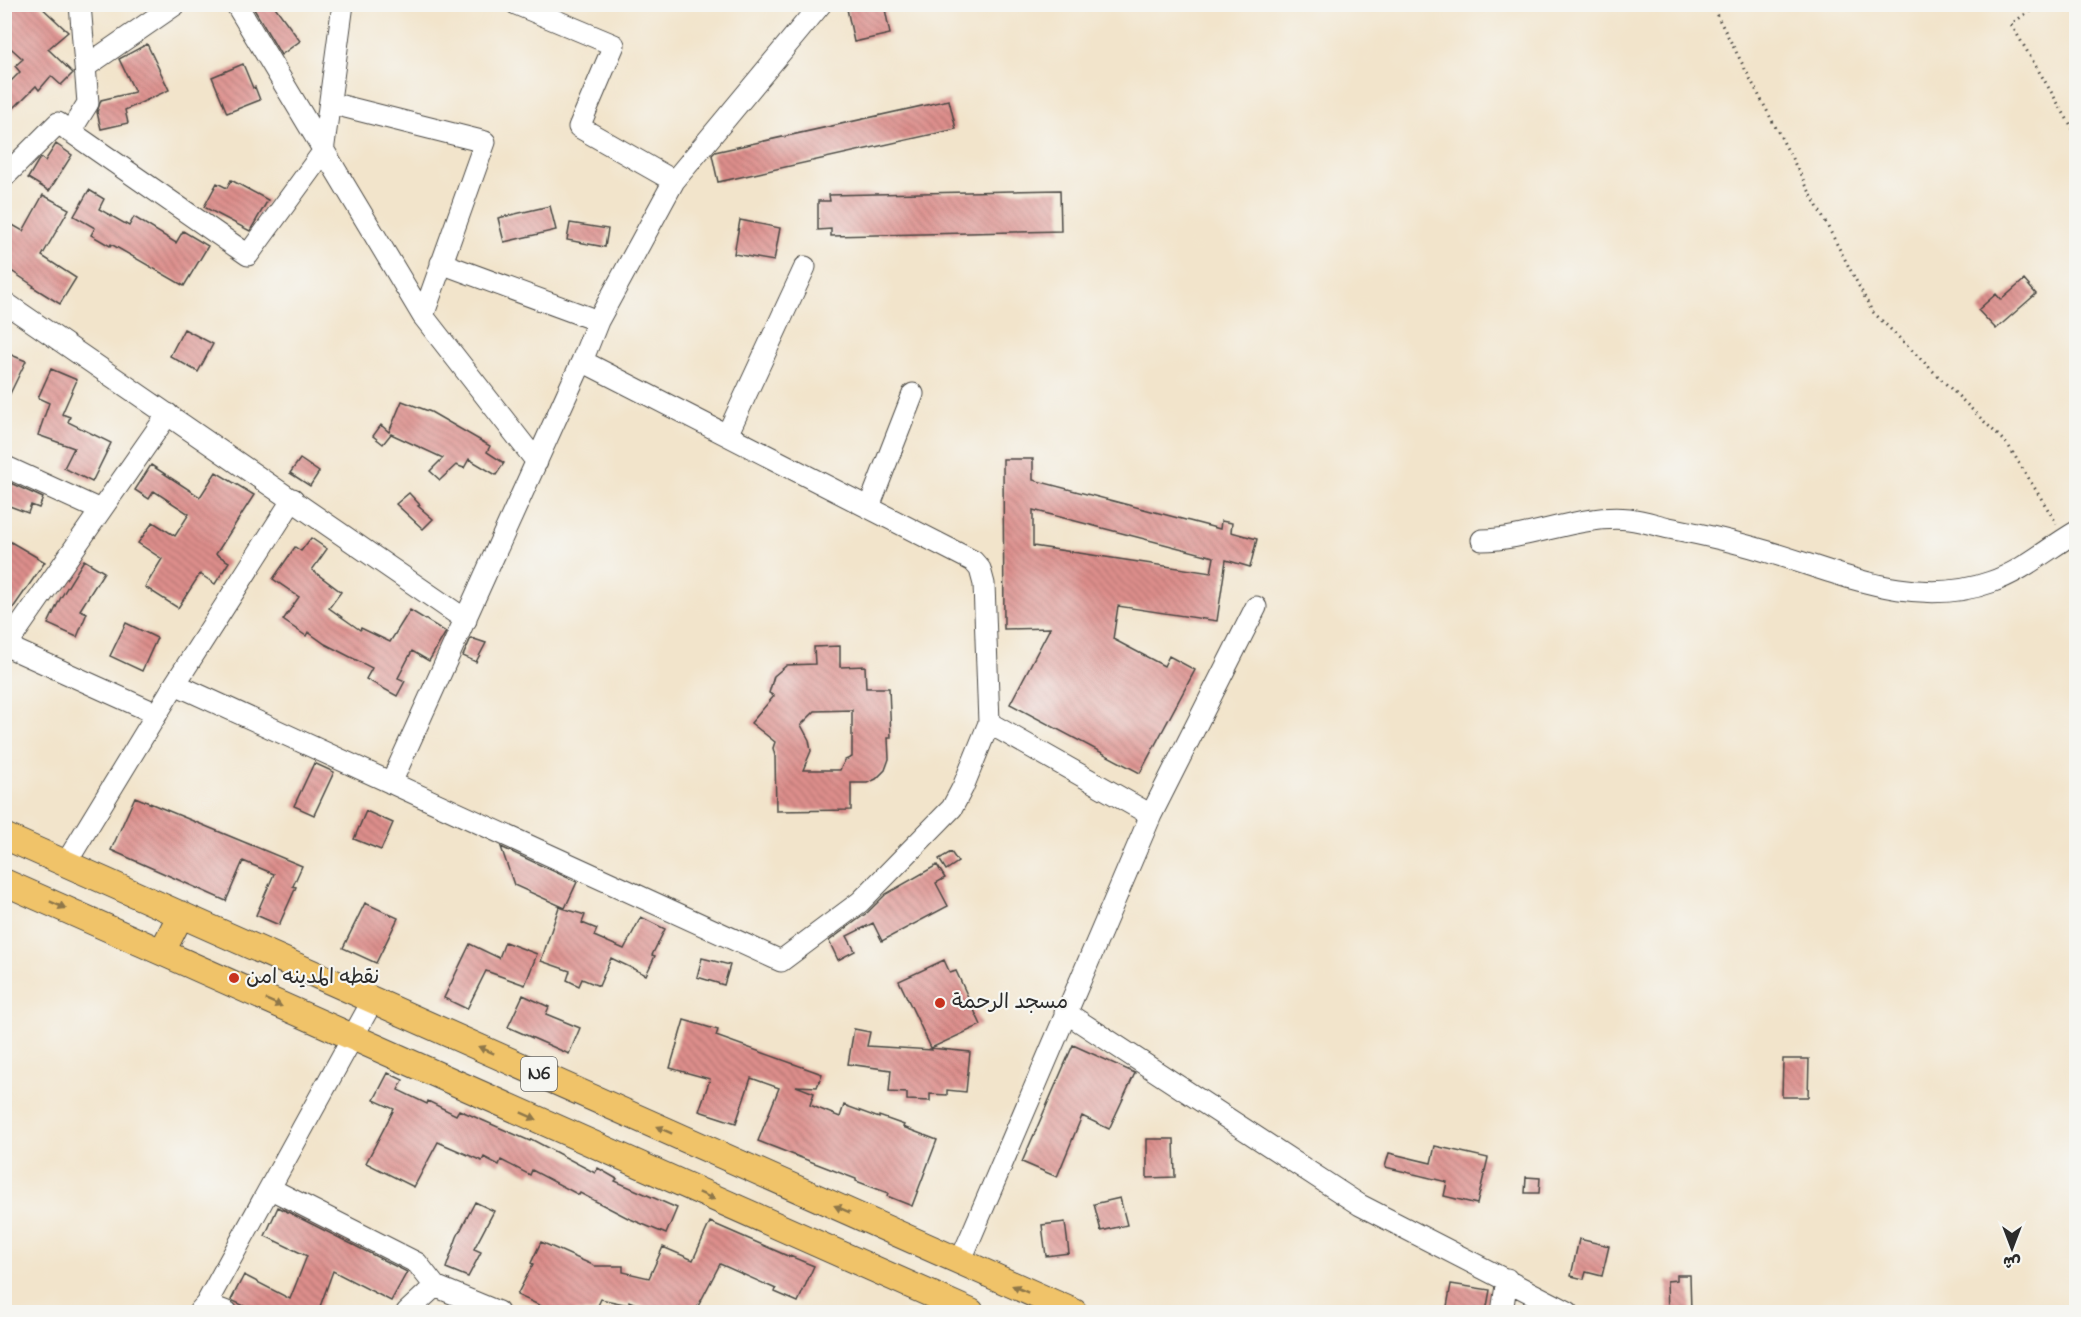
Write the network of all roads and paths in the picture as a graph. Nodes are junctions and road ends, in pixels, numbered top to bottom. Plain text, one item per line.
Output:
1 (80, 4) edge
2 (176, 4) edge
3 (236, 4) edge
4 (343, 4) edge
5 (516, 4) edge
6 (821, 4) edge
7 (1711, 4) edge
8 (2040, 4) edge
9 (85, 67) junction
10 (330, 103) junction
11 (70, 132) junction
12 (2076, 134) edge
13 (323, 152) junction
14 (4, 177) edge
15 (674, 181) junction
16 (441, 263) junction
17 (805, 267) dead end
18 (4, 302) edge
19 (423, 316) junction
20 (598, 321) junction
21 (582, 362) junction
22 (914, 394) dead end
23 (168, 414) junction
24 (727, 435) junction
25 (537, 462) junction
26 (4, 466) edge
27 (293, 499) junction
28 (869, 507) junction
29 (100, 510) junction
30 (2071, 535) edge
31 (1482, 540) dead end
32 (1256, 607) dead end
33 (466, 620) junction
34 (5, 646) edge
35 (175, 684) junction
36 (157, 714) junction
37 (989, 723) junction
38 (391, 783) junction
39 (1151, 815) junction
40 (4, 836) edge
41 (66, 863) junction
42 (4, 882) edge
43 (181, 914) junction
44 (162, 952) junction
45 (373, 1000) junction
46 (1065, 1012) junction
47 (353, 1038) junction
48 (271, 1190) junction
49 (904, 1237) junction
50 (960, 1262) junction
51 (881, 1273) junction
52 (1507, 1279) junction
53 (435, 1286) junction
54 (203, 1308) edge
55 (228, 1312) edge
56 (407, 1312) edge
57 (498, 1312) edge
58 (971, 1312) edge
59 (1074, 1312) edge
60 (1503, 1312) edge
61 (1568, 1312) edge

1 - 9 street
2 - 9 street
3 - 13 street
4 - 10 street
5 - 15 street
6 - 15 street
7 - 30 path
8 - 12 path
9 - 11 street
10 - 13 street
10 - 16 street
11 - 13 street
11 - 14 street
13 - 19 street
15 - 20 street
16 - 19 street
16 - 20 street
17 - 24 street
18 - 23 street
19 - 25 street
20 - 21 street
21 - 24 street
21 - 25 street
22 - 28 street
23 - 27 street
23 - 29 street
24 - 28 street
25 - 33 street
26 - 29 street
27 - 33 street
27 - 35 street
28 - 37 street
29 - 34 street
30 - 31 street
32 - 39 street
33 - 38 street
34 - 36 street
35 - 36 street
35 - 38 street
36 - 41 street
37 - 38 street
37 - 39 street
39 - 46 street
40 - 41 main road, N6
41 - 43 main road, N6
42 -> 44 main road, N6
43 - 44 main road
43 - 45 main road, N6
44 -> 47 main road, N6
45 - 47 street
49 -> 45 main road, N6
46 - 50 street
46 - 52 street
47 - 48 street
47 -> 51 main road, N6
48 - 53 street
48 - 54 street
49 - 50 main road, N6
49 - 51 main road
59 -> 50 main road, N6
51 - 58 main road, N6
52 - 60 street
52 - 61 street
53 - 56 street
53 - 57 street
54 - 55 street

